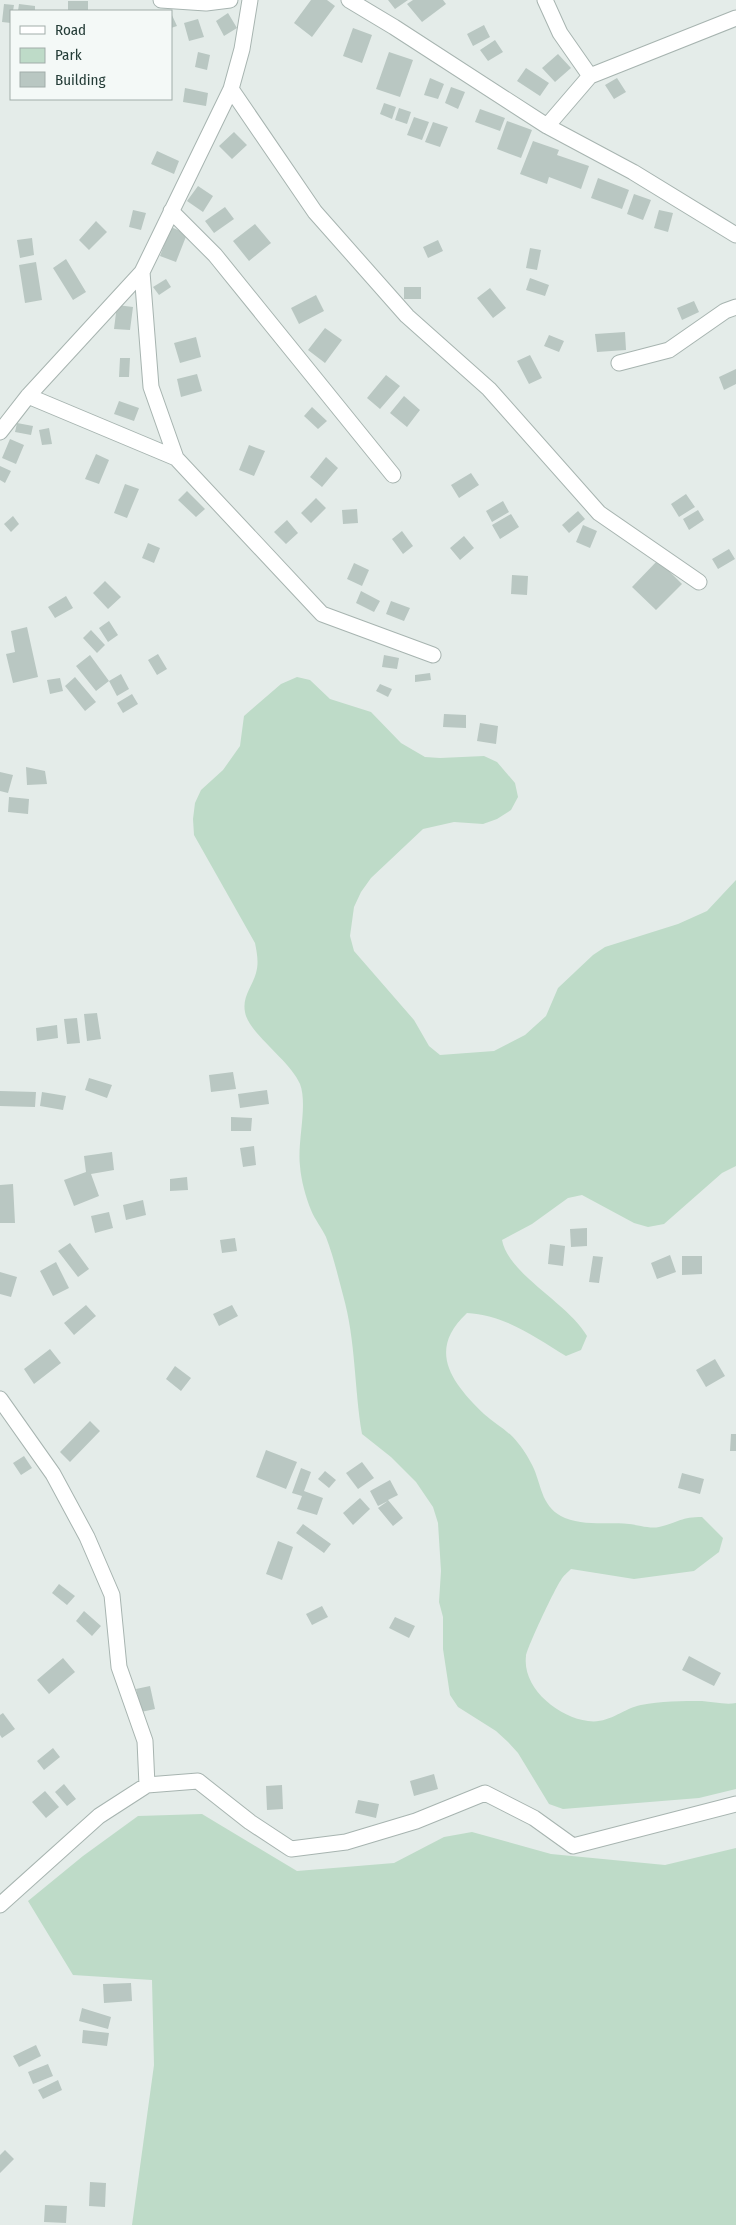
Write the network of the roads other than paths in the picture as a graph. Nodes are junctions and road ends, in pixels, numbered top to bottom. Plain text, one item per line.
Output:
1 (161, 0) edge
2 (230, 0) edge
3 (250, 0) edge
4 (349, 0) edge
5 (545, 0) edge
6 (736, 18) edge
7 (590, 76) junction
8 (231, 89) junction
9 (547, 126) junction
10 (172, 211) junction
11 (736, 235) edge
12 (142, 272) junction
13 (736, 307) edge
14 (619, 364) dead end
15 (28, 396) junction
16 (0, 432) edge
17 (176, 458) junction
18 (393, 476) dead end
19 (699, 582) dead end
20 (433, 655) dead end
21 (0, 1399) edge
22 (147, 1785) junction
23 (736, 1804) edge
24 (0, 1906) edge

1 - 2 street
3 - 8 street
4 - 9 street
5 - 7 street
6 - 7 street
7 - 9 street
8 - 10 street
8 - 19 street
9 - 11 street
10 - 12 street
10 - 18 street
12 - 15 street
12 - 17 street
13 - 14 street
15 - 16 street
15 - 17 street
17 - 20 street
21 - 22 street
22 - 23 street
22 - 24 street

